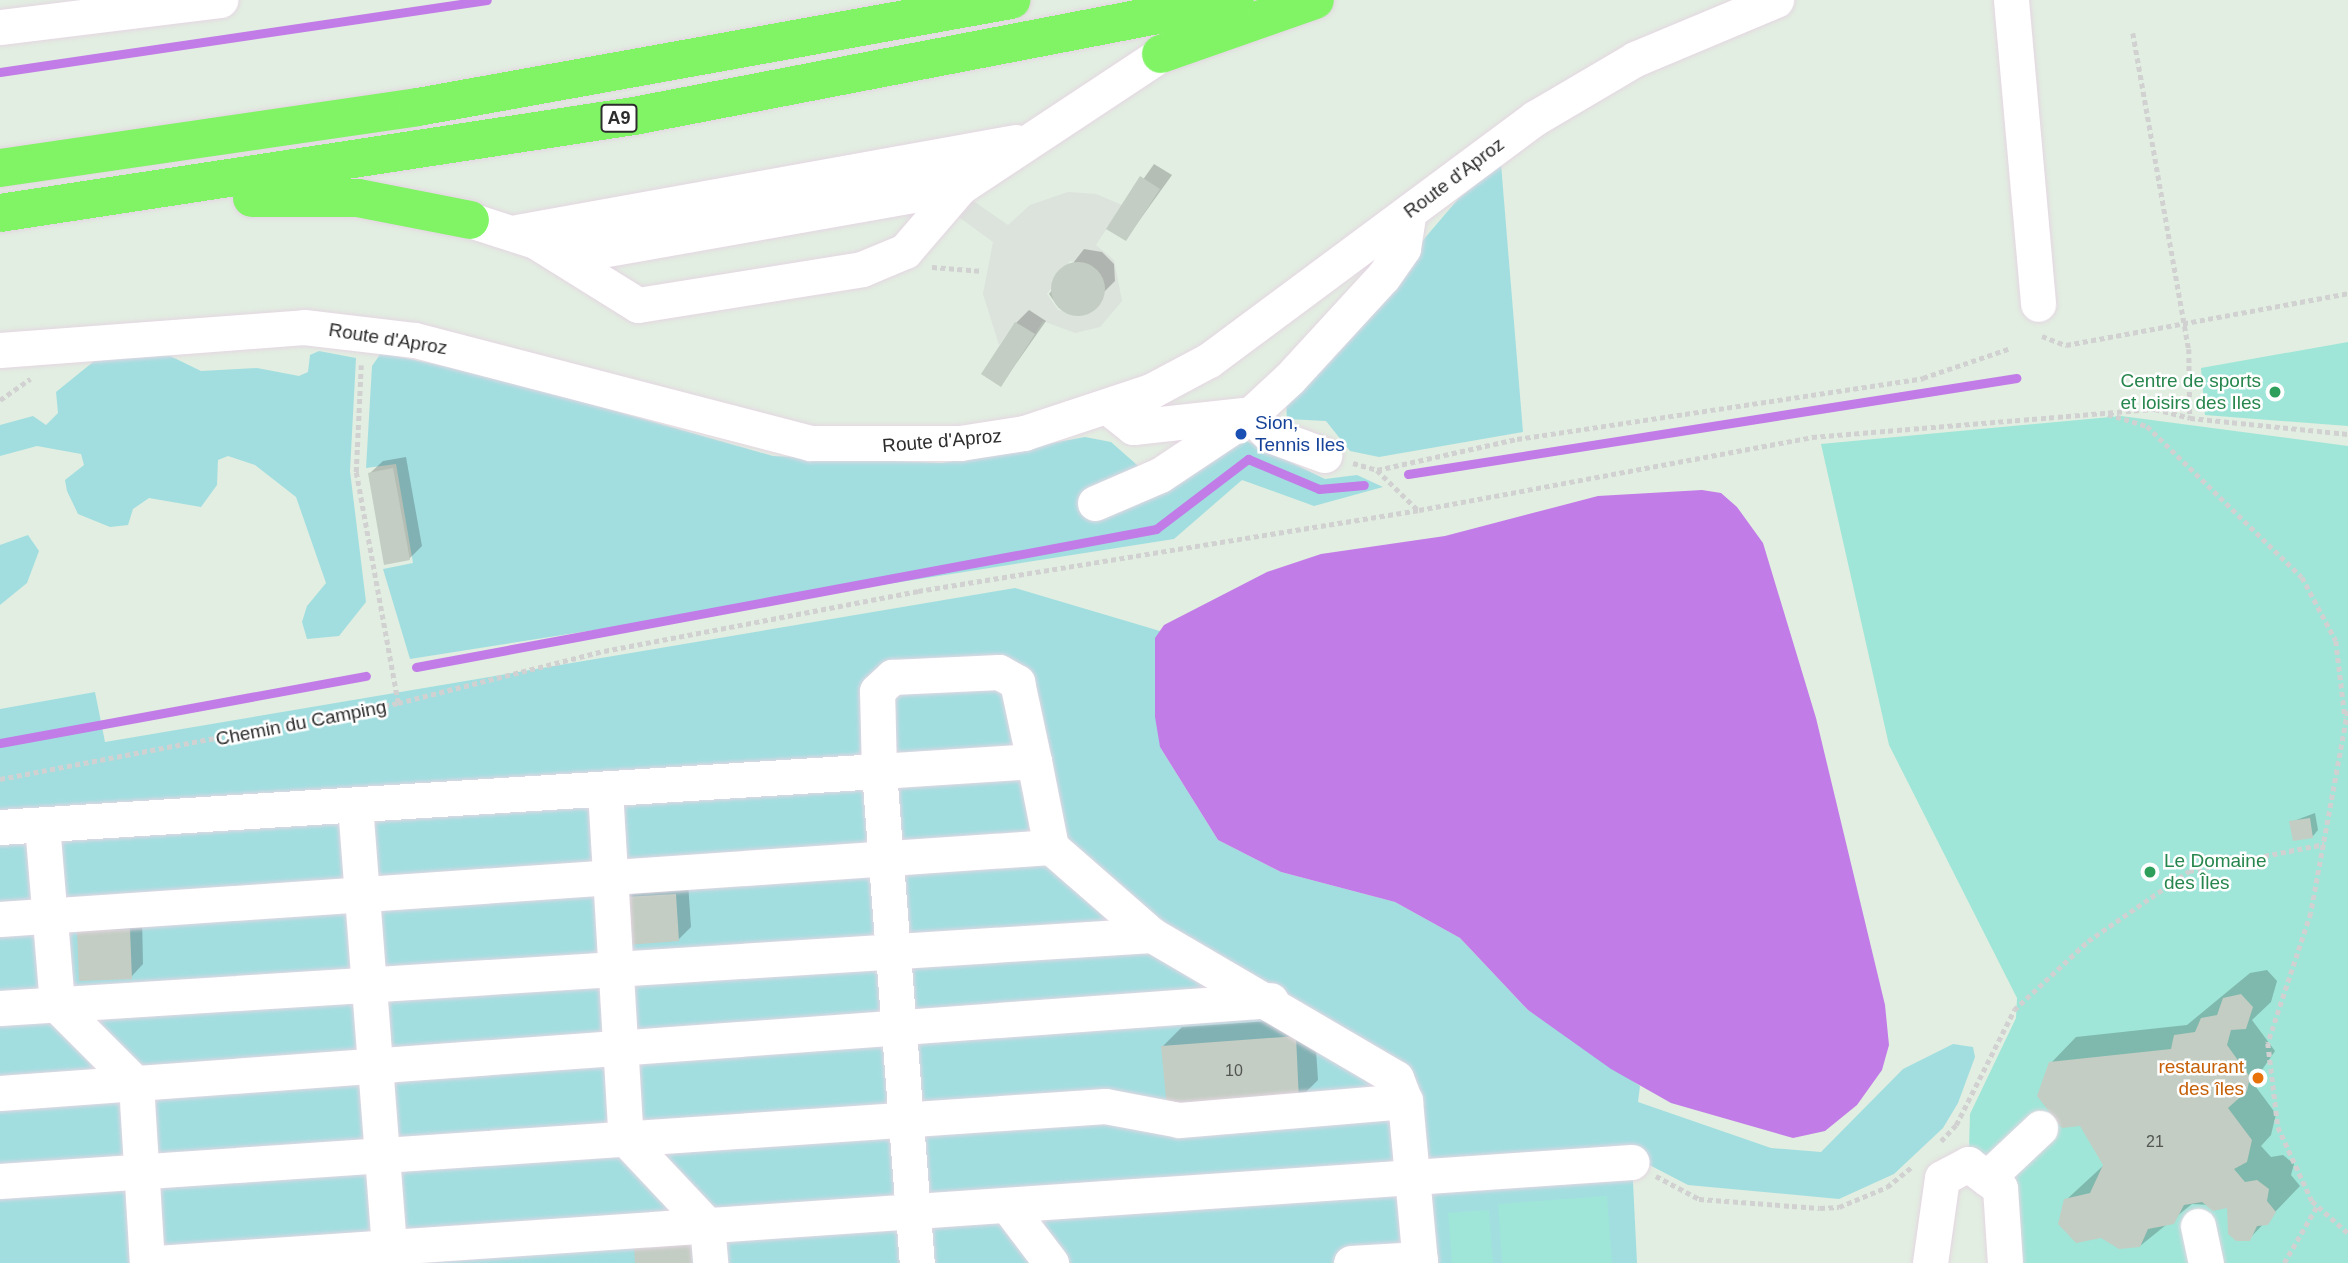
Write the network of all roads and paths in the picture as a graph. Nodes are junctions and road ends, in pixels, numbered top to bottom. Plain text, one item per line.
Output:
1 (220, 0) edge
2 (1011, 0) edge
3 (1235, 0) edge
4 (1315, 0) edge
5 (1776, 0) edge
6 (2011, 0) edge
7 (2, 27) edge
8 (2133, 33) dead end
9 (1161, 54) joint
10 (1029, 139) junction
11 (0, 168) edge
12 (960, 187) junction
13 (75, 203) junction
14 (1409, 212) junction
15 (0, 214) edge
16 (470, 220) joint
17 (517, 232) junction
18 (562, 257) junction
19 (2348, 293) edge
20 (2038, 304) joint
21 (2184, 322) junction
22 (363, 332) junction
23 (2008, 349) dead end
24 (0, 350) edge
25 (1109, 408) junction
26 (2101, 412) junction
27 (1250, 415) junction
28 (2190, 418) junction
29 (2348, 433) edge
30 (1324, 455) joint
31 (1377, 470) junction
32 (1095, 503) dead end
33 (1419, 510) junction
34 (398, 703) junction
35 (2348, 711) edge
36 (2345, 718) junction
37 (1034, 761) junction
38 (878, 771) junction
39 (0, 779) edge
40 (605, 790) junction
41 (355, 805) junction
42 (42, 825) junction
43 (0, 827) edge
44 (2324, 844) junction
45 (1051, 847) junction
46 (888, 858) junction
47 (610, 877) junction
48 (362, 894) junction
49 (49, 915) junction
50 (0, 919) edge
51 (1153, 935) junction
52 (895, 951) junction
53 (615, 969) junction
54 (369, 985) junction
55 (1271, 1000) junction
56 (57, 1005) junction
57 (0, 1008) edge
58 (900, 1032) junction
59 (621, 1051) junction
60 (375, 1068) junction
61 (136, 1084) junction
62 (0, 1093) edge
63 (1405, 1101) junction
64 (906, 1120) junction
65 (2040, 1128) dead end
66 (626, 1139) junction
67 (1932, 1151) dead end
68 (382, 1155) junction
69 (1923, 1158) dead end
70 (1632, 1162) joint
71 (140, 1171) junction
72 (1412, 1177) junction
73 (1987, 1178) junction
74 (0, 1181) edge
75 (1007, 1205) junction
76 (2317, 1206) junction
77 (913, 1211) junction
78 (707, 1226) junction
79 (2198, 1226) dead end
80 (2348, 1233) edge
81 (389, 1255) edge
82 (1420, 1261) edge
83 (146, 1263) edge
84 (157, 1263) edge
85 (710, 1263) edge
86 (916, 1263) edge
87 (1051, 1263) edge
88 (1351, 1263) edge
89 (1930, 1263) edge
90 (2005, 1263) edge
91 (2206, 1263) edge
92 (2284, 1263) edge

1 - 7 street
2 - 11 highway, A9
3 - 13 highway, A9
4 - 9 highway
5 - 14 street, Route d'Aproz
6 - 20 street
8 - 21 path
9 - 10 street
10 - 12 street
10 - 17 street
12 - 18 street
12 - 18 street
13 - 15 highway, A9
13 - 16 highway
14 - 25 street, Route d'Aproz
14 - 27 street
16 - 17 street
17 - 18 street
19 - 21 path
20 - 21 path
21 - 28 path
22 - 24 street, Route d'Aproz
22 - 25 street, Route d'Aproz
22 - 34 path, Chemin du Camping
23 - 31 path
25 - 27 street
26 - 28 path
26 - 33 path
26 - 36 path
27 - 30 street
27 - 32 street
28 - 29 path
30 - 31 path
31 - 33 path
33 - 34 path
34 - 39 path, Chemin du Camping
35 - 36 path
36 - 44 path
37 - 38 street
37 - 38 street
37 - 45 street
38 - 40 street
38 - 46 street
40 - 41 street
40 - 47 street
41 - 42 street
41 - 48 street
42 - 43 street
42 - 49 street
44 - 67 path
44 - 76 path
45 - 46 street
45 - 51 street
46 - 47 street
46 - 52 street
47 - 48 street
47 - 53 street
48 - 49 street
48 - 54 street
49 - 50 street
49 - 56 street
51 - 52 street
51 - 55 street
52 - 53 street
52 - 58 street
53 - 54 street
53 - 59 street
54 - 56 street
54 - 60 street
55 - 58 street
55 - 63 street
56 - 57 street
56 - 61 street
58 - 59 street
58 - 64 street
59 - 60 street
59 - 66 street
60 - 61 street
60 - 68 street
61 - 62 street
61 - 71 street
63 - 64 street
63 - 72 street
64 - 66 street
64 - 77 street
65 - 73 street
66 - 68 street
66 - 78 street
68 - 71 street
68 - 81 street
69 - 70 path
70 - 72 street
71 - 74 street
71 - 83 street
72 - 75 street
72 - 82 street
73 - 89 street
73 - 90 street
75 - 77 street
75 - 87 street
76 - 80 path
76 - 92 path
77 - 78 street
77 - 86 street
78 - 81 street
78 - 85 street
79 - 91 street
81 - 84 street
82 - 88 street

